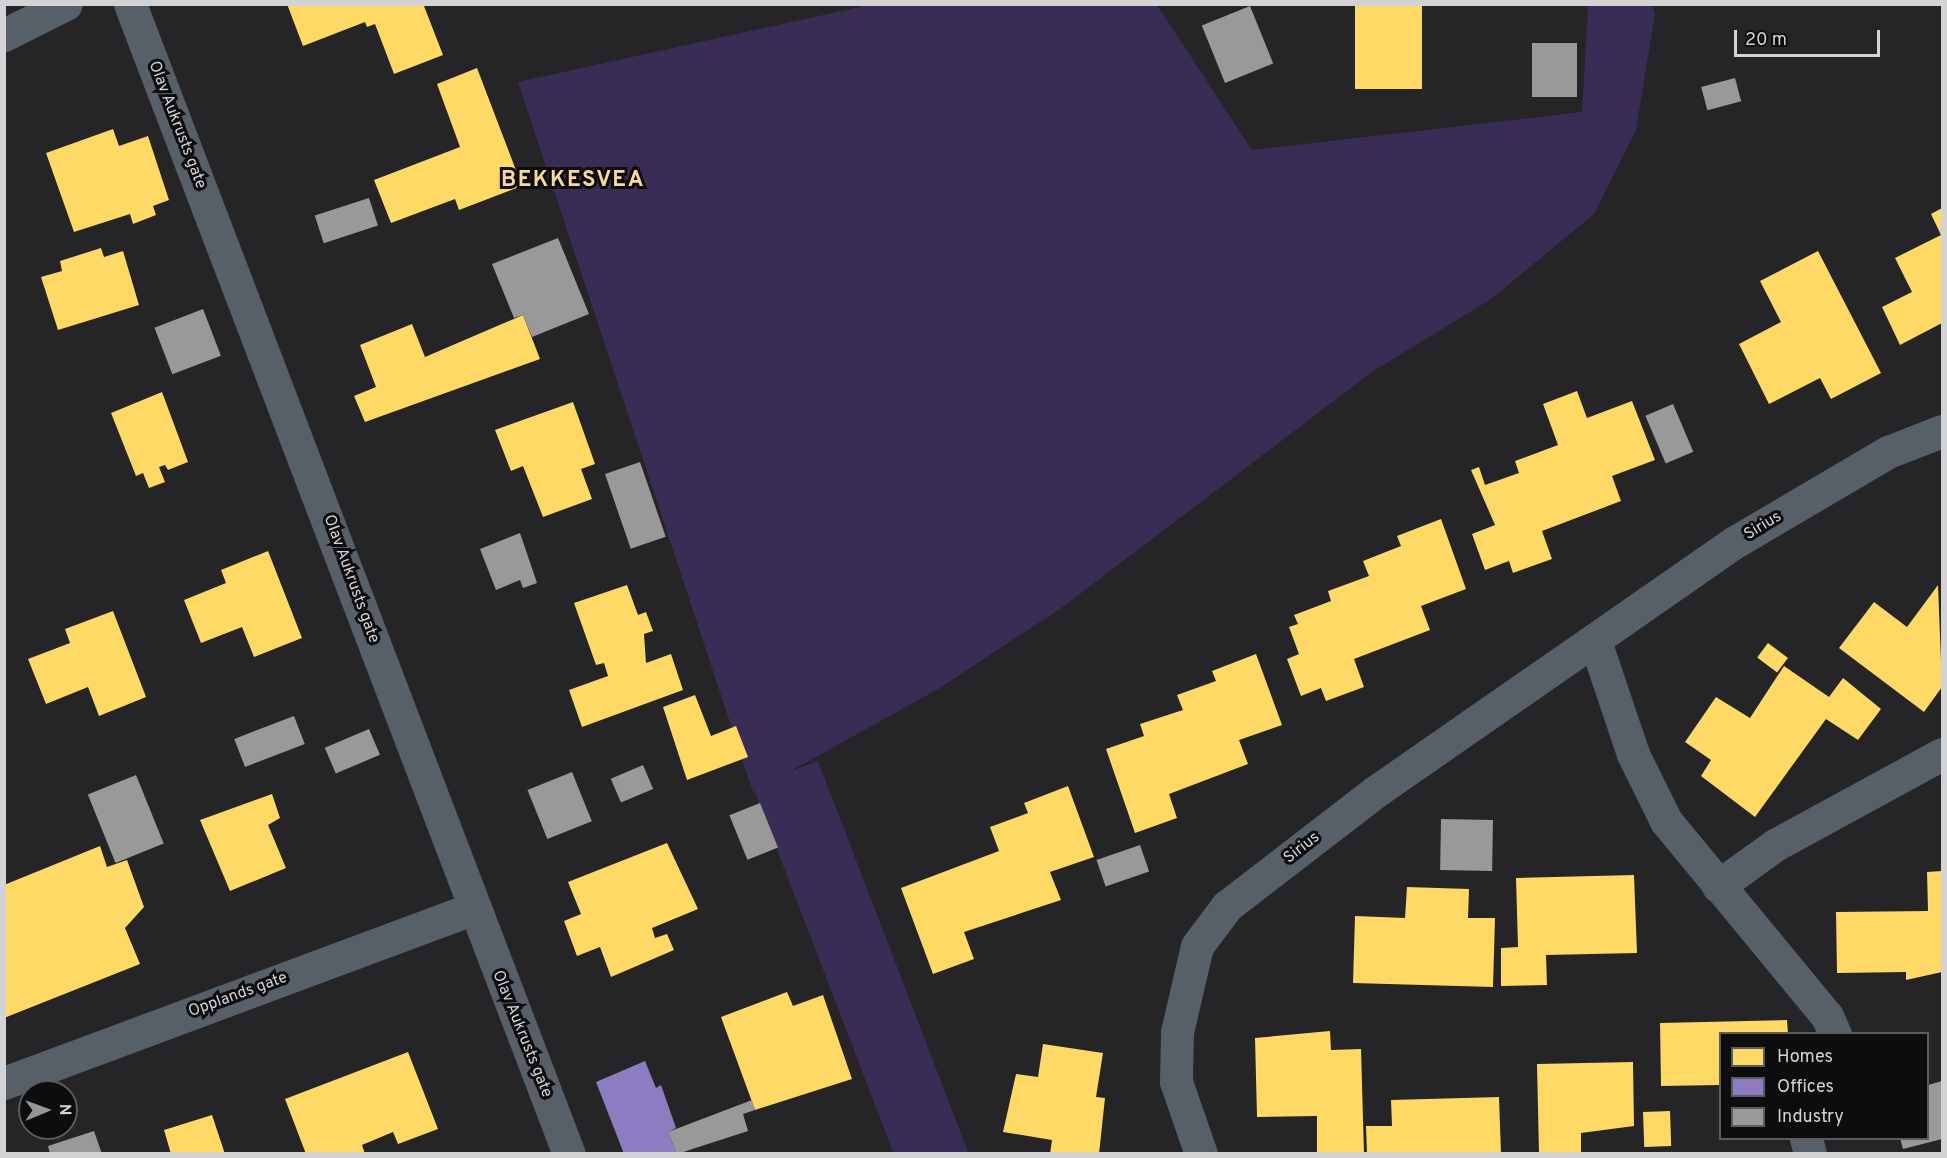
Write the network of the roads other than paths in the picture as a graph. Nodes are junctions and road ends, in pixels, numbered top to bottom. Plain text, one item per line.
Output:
1 (66, 4) edge
2 (130, 4) edge
3 (4, 35) edge
4 (1942, 431) edge
5 (1595, 641) junction
6 (1942, 754) edge
7 (1718, 886) junction
8 (472, 909) junction
9 (1834, 1032) edge
10 (4, 1083) edge
11 (569, 1154) edge
12 (1201, 1154) edge

1 - 3 street
2 - 8 street, Olav Aukrusts gate
4 - 5 street, Sirius
5 - 7 street
5 - 12 street, Sirius
6 - 7 street
7 - 9 street
8 - 10 street, Opplands gate
8 - 11 street, Olav Aukrusts gate

